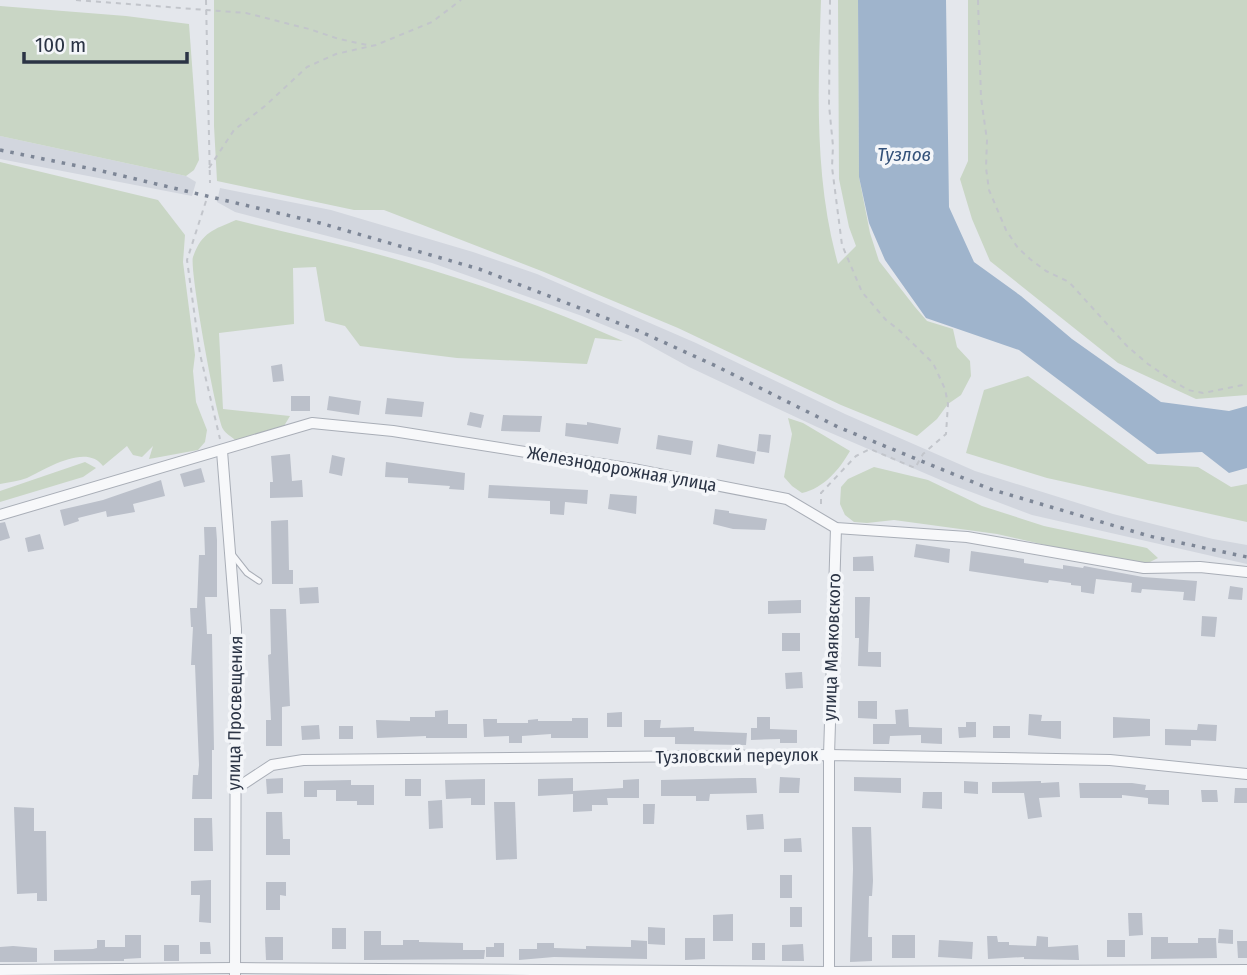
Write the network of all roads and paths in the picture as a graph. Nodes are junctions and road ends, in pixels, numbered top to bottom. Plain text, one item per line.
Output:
1 (76, 0) edge
2 (206, 0) edge
3 (461, 0) edge
4 (831, 0) edge
5 (978, 0) edge
6 (204, 10) junction
7 (373, 46) junction
8 (209, 168) junction
9 (211, 183) dead end
10 (206, 201) dead end
11 (1247, 384) edge
12 (222, 451) junction
13 (0, 515) edge
14 (819, 518) junction
15 (836, 528) junction
16 (230, 551) junction
17 (1247, 572) edge
18 (259, 580) dead end
19 (829, 755) junction
20 (1247, 774) edge
21 (234, 790) junction
22 (0, 970) edge
23 (1247, 970) edge
24 (235, 971) edge
25 (829, 973) edge

1 - 6 path
2 - 6 path
3 - 7 path
4 - 14 path
5 - 11 path
6 - 7 path
6 - 8 path
7 - 8 path
8 - 9 path
10 - 12 path
12 - 13 street, Железнодорожная улица
12 - 14 street, Железнодорожная улица
12 - 16 street, улица Просвещения
14 - 15 street, Железнодорожная улица
15 - 17 street, Железнодорожная улица
15 - 19 street, улица Маяковского
16 - 18 lane
16 - 21 street, улица Просвещения
19 - 20 street, Тузловский переулок
19 - 21 street, Тузловский переулок
19 - 25 street, улица Маяковского
21 - 24 street, улица Просвещения
22 - 24 street
23 - 25 street
24 - 25 street

